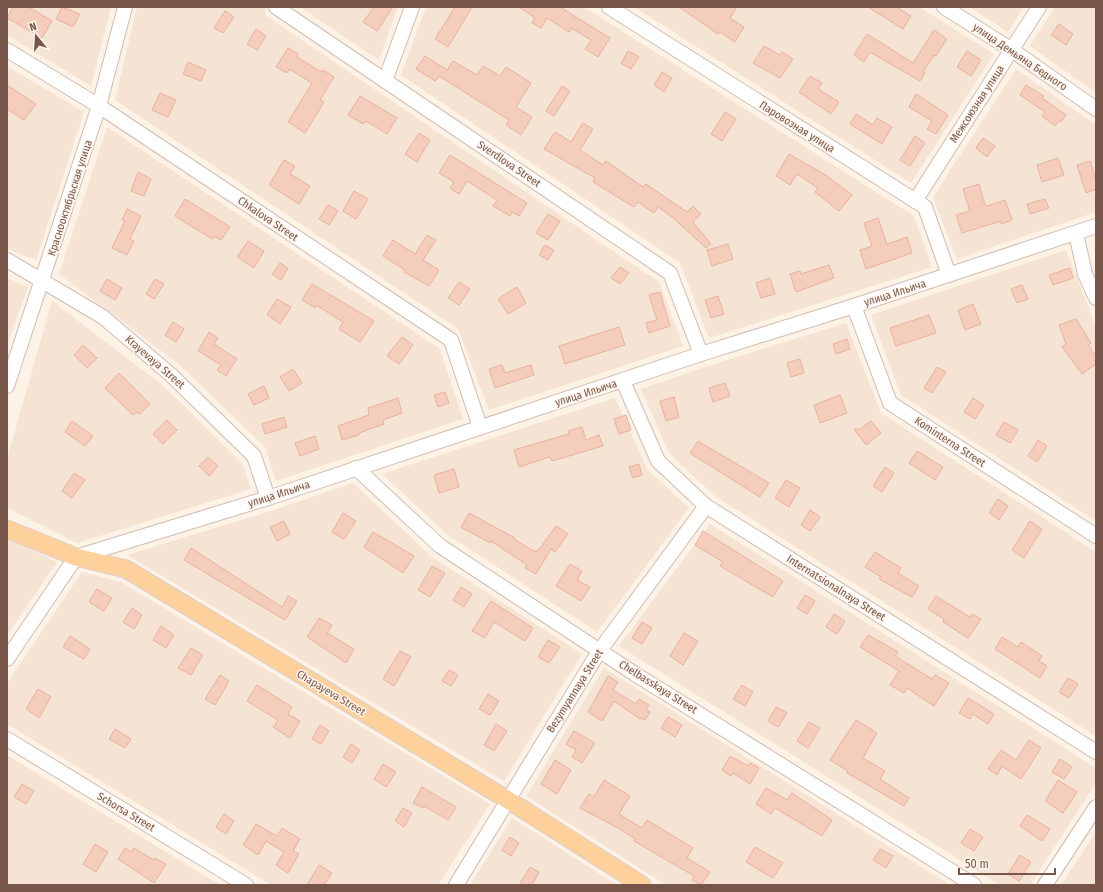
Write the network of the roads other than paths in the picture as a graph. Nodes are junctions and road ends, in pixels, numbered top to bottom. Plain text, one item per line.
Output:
1 (125, 7) edge
2 (276, 7) edge
3 (412, 7) edge
4 (609, 7) edge
5 (944, 7) edge
6 (1039, 7) edge
7 (7, 50) edge
8 (1012, 50) junction
9 (386, 81) junction
10 (100, 106) junction
11 (1096, 109) edge
12 (915, 201) junction
13 (1096, 226) edge
14 (1076, 233) junction
15 (7, 260) edge
16 (949, 275) junction
17 (44, 280) junction
18 (1096, 298) edge
19 (854, 306) junction
20 (701, 354) junction
21 (623, 381) junction
22 (7, 386) edge
23 (480, 427) junction
24 (356, 468) junction
25 (268, 498) junction
26 (706, 506) junction
27 (7, 528) edge
28 (1096, 536) edge
29 (76, 557) junction
30 (600, 650) junction
31 (7, 659) edge
32 (7, 739) edge
33 (1096, 752) edge
34 (508, 800) junction
35 (1096, 807) edge
36 (246, 885) edge
37 (456, 885) edge
38 (642, 885) edge
39 (974, 885) edge
40 (1045, 885) edge

1 - 10 street, Краснооктябрьская улица
2 - 9 street, Sverdlova Street
3 - 9 street
4 - 12 street, Паровозная улица
5 - 8 street, улица Демьяна Бедного
6 - 8 street, Межсоюзная улица
7 - 10 street, Chkalova Street
8 - 11 street, улица Демьяна Бедного
8 - 12 street, Межсоюзная улица
9 - 20 street, Sverdlova Street
10 - 17 street, Краснооктябрьская улица
10 - 23 street, Chkalova Street
12 - 16 street, Паровозная улица
13 - 14 street, улица Ильича
14 - 16 street, улица Ильича
14 - 18 street
15 - 17 street, Krayevaya Street
16 - 19 street, улица Ильича
17 - 22 street, Краснооктябрьская улица
17 - 25 street, Krayevaya Street
19 - 20 street, улица Ильича
19 - 28 street, Kominterna Street
20 - 21 street, улица Ильича
21 - 23 street, улица Ильича
21 - 26 street, Internatsionalnaya Street
23 - 24 street, улица Ильича
24 - 25 street, улица Ильича
24 - 30 street, Chelbasskaya Street
25 - 29 street, улица Ильича
26 - 30 street, Bezymyannaya Street
26 - 33 street, Internatsionalnaya Street
27 - 29 main road, Chapayeva Street
29 - 31 street
29 - 34 main road, Chapayeva Street
30 - 34 street, Bezymyannaya Street
30 - 39 street, Chelbasskaya Street
32 - 36 street, Schorsa Street
34 - 37 street, Bezymyannaya Street
34 - 38 main road, Chapayeva Street
35 - 40 street

